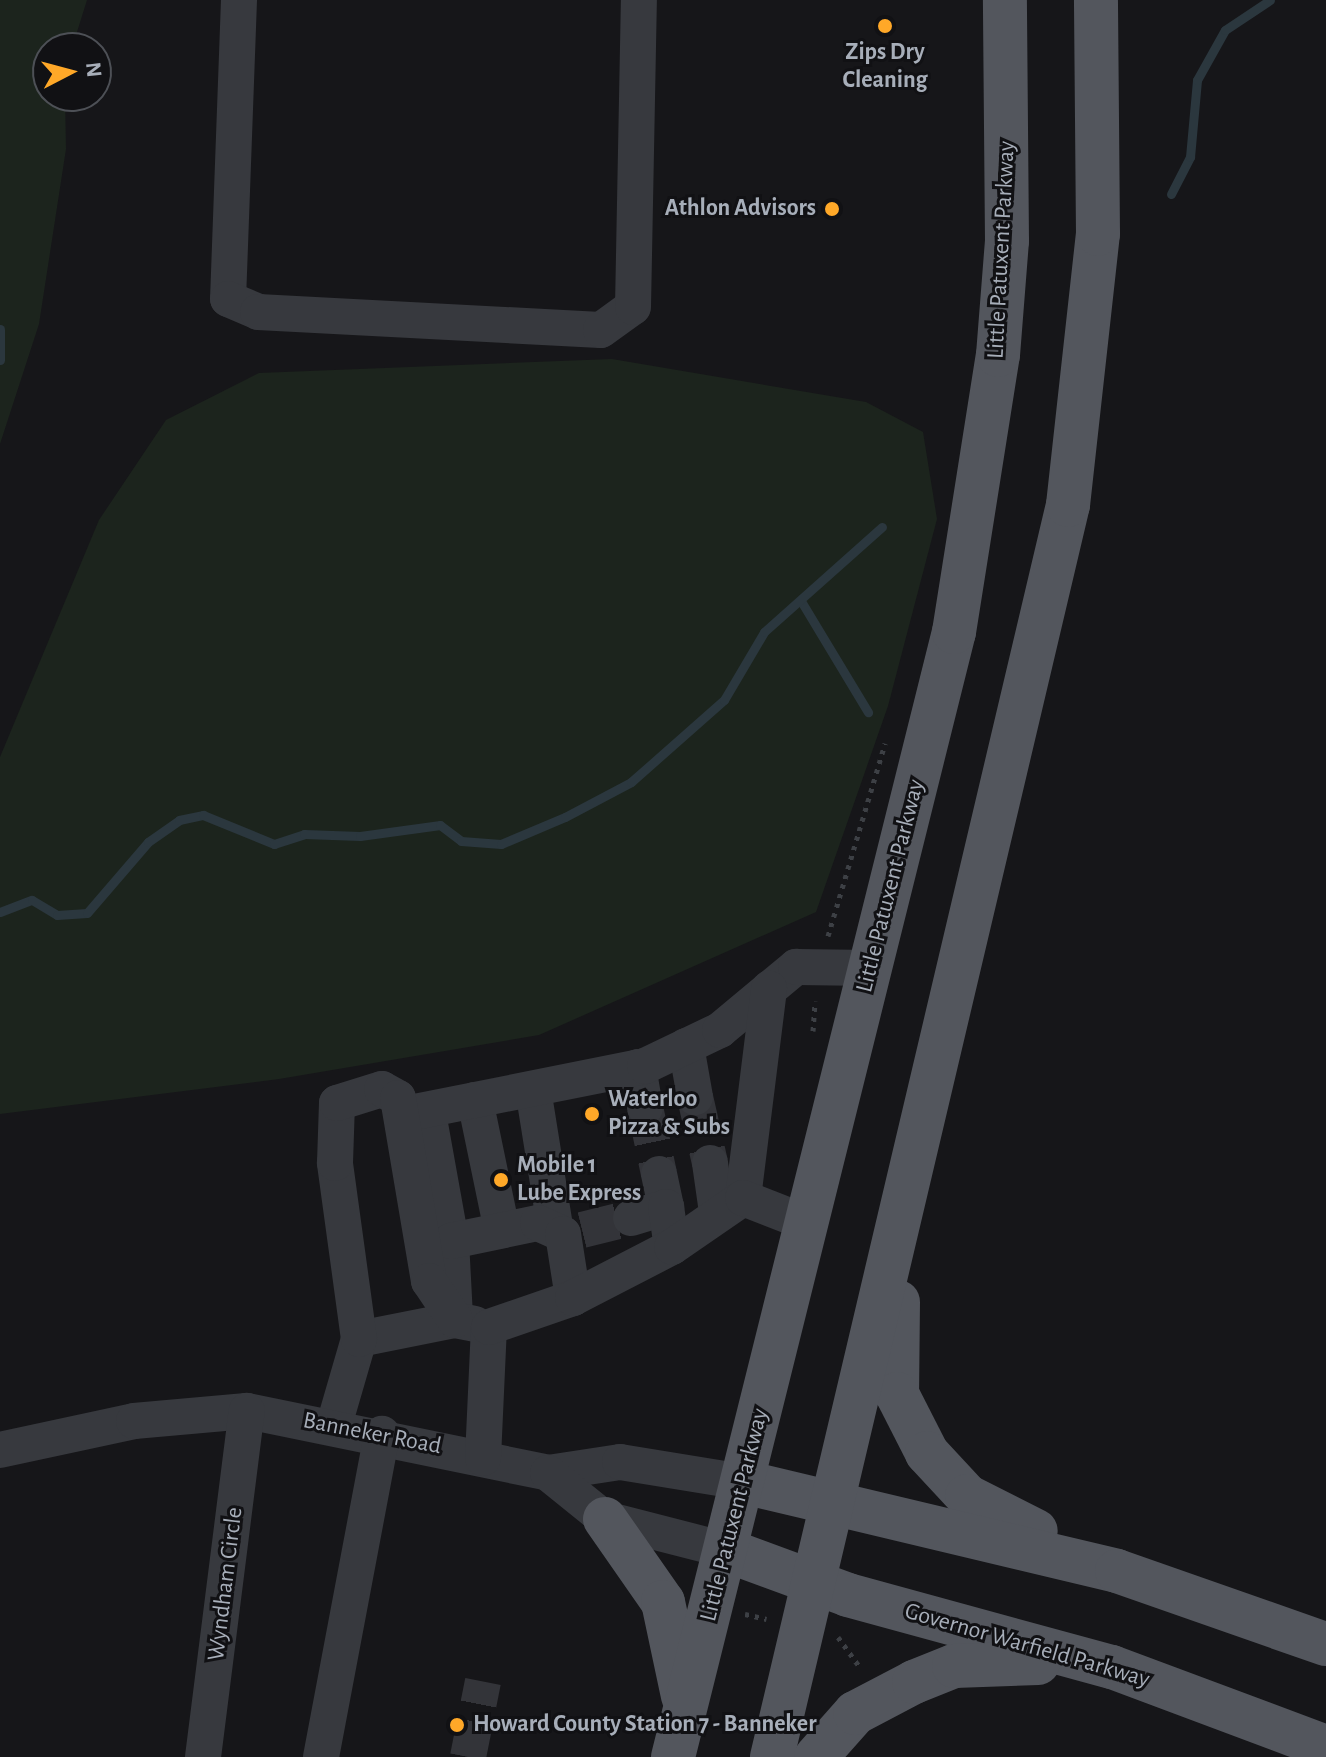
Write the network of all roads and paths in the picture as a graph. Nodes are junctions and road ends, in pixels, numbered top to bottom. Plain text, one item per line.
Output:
1 (239, 0) edge
2 (639, 0) edge
3 (1005, 0) edge
4 (1096, 0) edge
5 (891, 728) dead end
6 (827, 943) dead end
7 (871, 968) junction
8 (769, 989) junction
9 (686, 1046) junction
10 (638, 1067) junction
11 (695, 1097) tunnel mouth
12 (924, 1097) junction
13 (472, 1100) junction
14 (645, 1107) tunnel mouth
15 (710, 1163) tunnel mouth
16 (730, 1205) junction
17 (631, 1218) tunnel mouth
18 (807, 1223) junction
19 (524, 1231) junction
20 (672, 1247) junction
21 (573, 1298) junction
22 (472, 1324) junction
23 (359, 1339) junction
24 (247, 1411) junction
25 (334, 1425) junction
26 (382, 1434) junction
27 (0, 1450) edge
28 (483, 1458) junction
29 (548, 1473) junction
30 (744, 1482) junction
31 (830, 1497) junction
32 (605, 1519) junction
33 (726, 1550) junction
34 (1117, 1571) junction
35 (812, 1584) junction
36 (736, 1612) dead end
37 (771, 1620) dead end
38 (840, 1627) dead end
39 (1326, 1644) edge
40 (1112, 1667) junction
41 (866, 1677) dead end
42 (679, 1740) edge
43 (1326, 1747) edge
44 (203, 1757) edge
45 (321, 1757) edge
46 (772, 1757) edge
47 (816, 1757) edge

1 - 2 street
3 - 7 main road, Little Patuxent Parkway
4 - 12 main road
5 - 6 path
7 - 8 street
7 - 18 main road, Little Patuxent Parkway
8 - 9 street
8 - 16 street
9 - 10 street
9 - 11 street
10 - 13 street
10 - 14 street
12 - 31 main road
12 - 34 main road
13 - 19 street
13 - 19 street
13 - 19 street
13 - 22 street
13 - 23 street
15 - 16 street
16 - 18 street
16 - 20 street
17 - 20 street
18 - 30 main road, Little Patuxent Parkway
19 - 21 street
19 - 22 street
20 - 21 street
21 - 22 street
22 - 23 street
22 - 28 street
23 - 25 street
24 - 25 street, Banneker Road
24 - 27 street, Banneker Road
24 - 44 street, Wyndham Circle
25 - 26 street, Banneker Road
26 - 28 street, Banneker Road
26 - 45 street
28 - 29 street, Banneker Road
29 - 30 street, Banneker Road
29 - 32 street
30 - 31 main road
30 - 33 main road, Little Patuxent Parkway
31 - 34 main road
31 - 35 main road
32 - 33 street
32 - 42 main road
33 - 35 main road, Governor Warfield Parkway
33 - 42 main road, Little Patuxent Parkway
34 - 39 main road
35 - 40 main road, Governor Warfield Parkway
35 - 46 main road
36 - 37 path
38 - 41 path
40 - 43 main road, Governor Warfield Parkway
40 - 47 main road

